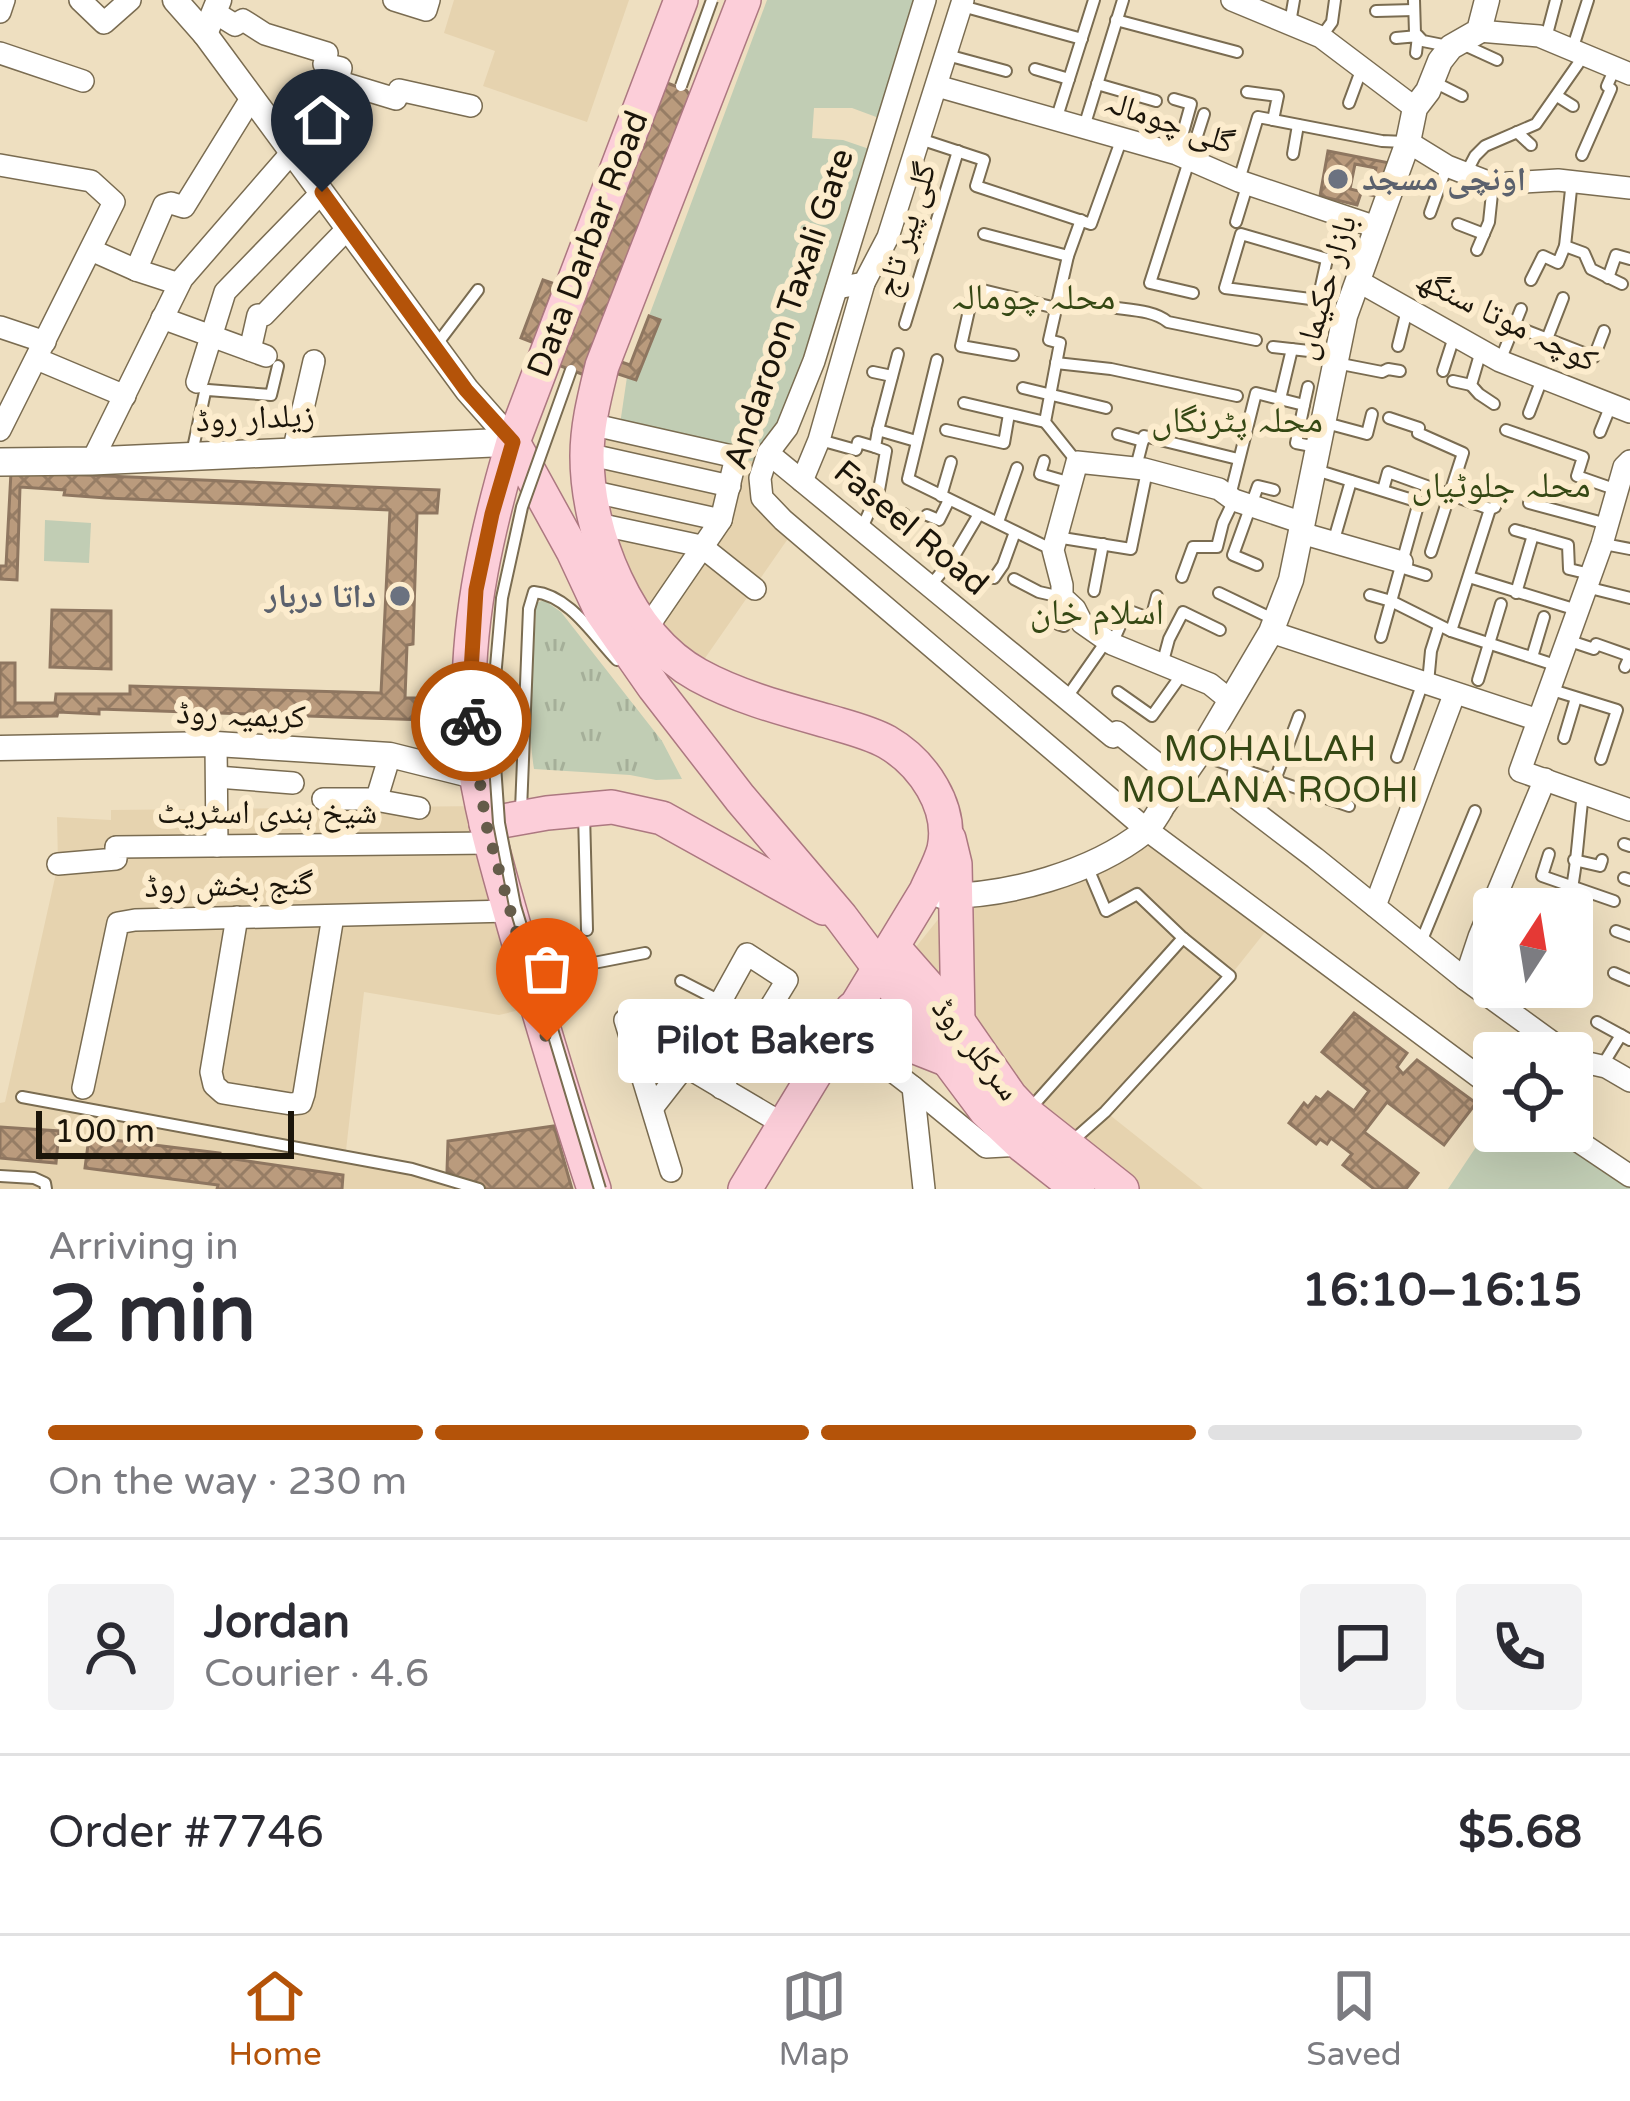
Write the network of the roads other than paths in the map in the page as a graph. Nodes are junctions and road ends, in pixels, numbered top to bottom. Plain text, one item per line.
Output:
1 (4, 0) edge
2 (80, 0) edge
3 (130, 0) edge
4 (394, 0) edge
5 (429, 0) edge
6 (712, 0) edge
7 (744, 0) edge
8 (925, 0) edge
9 (1094, 0) edge
10 (1123, 0) edge
11 (1232, 0) edge
12 (1335, 0) edge
13 (1487, 0) edge
14 (1556, 0) edge
15 (1588, 0) edge
16 (178, 2) edge
17 (963, 3) edge
18 (1414, 5) edge
19 (678, 9) edge
20 (1293, 11) edge
21 (1376, 11) dead end
22 (0, 12) edge
23 (213, 15) edge
24 (1116, 20) junction
25 (1084, 35) junction
26 (1418, 36) junction
27 (1111, 37) junction
28 (1321, 37) junction
29 (731, 38) junction
30 (1396, 38) dead end
31 (1546, 38) junction
32 (1463, 40) junction
33 (1237, 52) dead end
34 (0, 53) edge
35 (1416, 53) dead end
36 (947, 55) junction
37 (1575, 57) junction
38 (1497, 60) dead end
39 (1362, 68) junction
40 (1035, 69) dead end
41 (1622, 70) edge
42 (1006, 71) dead end
43 (1069, 79) junction
44 (1432, 80) junction
45 (82, 81) dead end
46 (1096, 84) junction
47 (681, 86) dead end
48 (938, 86) junction
49 (1247, 92) dead end
50 (1462, 96) dead end
51 (1557, 96) junction
52 (252, 97) junction
53 (1174, 99) dead end
54 (1156, 101) dead end
55 (1349, 104) dead end
56 (471, 106) dead end
57 (1573, 106) dead end
58 (1414, 108) junction
59 (1204, 114) dead end
60 (1056, 120) junction
61 (1273, 120) junction
62 (1386, 123) dead end
63 (1298, 124) junction
64 (1084, 127) junction
65 (1517, 132) junction
66 (1122, 138) junction
67 (920, 139) junction
68 (1382, 141) junction
69 (1408, 142) junction
70 (1531, 145) dead end
71 (292, 152) junction
72 (958, 152) junction
73 (1293, 154) dead end
74 (1582, 155) dead end
75 (1184, 158) junction
76 (1, 168) edge
77 (1456, 170) junction
78 (1572, 181) junction
79 (1243, 182) junction
80 (1493, 184) junction
81 (1630, 188) edge
82 (322, 192) junction
83 (1430, 214) dead end
84 (1081, 220) junction
85 (1236, 222) dead end
86 (1458, 224) dead end
87 (347, 227) junction
88 (1376, 227) junction
89 (983, 234) dead end
90 (1484, 234) junction
91 (1565, 246) junction
92 (91, 250) junction
93 (1477, 250) dead end
94 (1068, 256) junction
95 (1630, 259) edge
96 (1327, 260) junction
97 (136, 270) junction
98 (1361, 272) junction
99 (1608, 278) junction
100 (1532, 280) dead end
101 (863, 283) junction
102 (179, 284) junction
103 (1155, 284) junction
104 (1622, 284) dead end
105 (836, 288) junction
106 (478, 290) dead end
107 (1193, 293) dead end
108 (1563, 298) dead end
109 (1111, 307) dead end
110 (1056, 308) junction
111 (1521, 309) dead end
112 (1407, 310) junction
113 (1149, 313) junction
114 (162, 318) junction
115 (905, 324) dead end
116 (1514, 326) junction
117 (0, 327) edge
118 (1604, 331) dead end
119 (211, 337) junction
120 (1454, 337) junction
121 (1547, 339) junction
122 (1256, 340) dead end
123 (435, 347) junction
124 (1273, 347) dead end
125 (41, 350) junction
126 (1292, 350) junction
127 (1309, 351) dead end
128 (898, 354) dead end
129 (1013, 355) dead end
130 (1491, 356) junction
131 (265, 358) junction
132 (937, 360) dead end
133 (314, 361) dead end
134 (1336, 363) junction
135 (1056, 364) junction
136 (571, 370) dead end
137 (1443, 371) dead end
138 (873, 372) dead end
139 (892, 376) junction
140 (1542, 379) junction
141 (1454, 380) dead end
142 (197, 382) dead end
143 (1472, 385) junction
144 (1308, 387) dead end
145 (1022, 388) dead end
146 (1050, 394) junction
147 (125, 396) junction
148 (1238, 396) dead end
149 (1280, 399) junction
150 (964, 403) dead end
151 (1494, 404) dead end
152 (1106, 407) dead end
153 (1620, 409) edge
154 (1528, 412) dead end
155 (1010, 414) junction
156 (1372, 414) dead end
157 (1389, 418) dead end
158 (1045, 422) junction
159 (0, 427) edge
160 (878, 430) junction
161 (946, 430) dead end
162 (1506, 430) dead end
163 (1600, 432) dead end
164 (1118, 434) dead end
165 (1314, 436) junction
166 (589, 439) junction
167 (819, 440) junction
168 (916, 441) junction
169 (1143, 441) junction
170 (513, 442) junction
171 (683, 445) junction
172 (874, 447) junction
173 (293, 452) junction
174 (768, 453) junction
175 (192, 457) junction
176 (1238, 459) junction
177 (92, 461) junction
178 (1044, 461) dead end
179 (0, 462) edge
180 (952, 462) dead end
181 (1629, 464) edge
182 (1017, 468) dead end
183 (1142, 470) junction
184 (1074, 473) junction
185 (677, 474) junction
186 (802, 481) junction
187 (1351, 481) junction
188 (1425, 484) junction
189 (730, 486) junction
190 (1274, 490) dead end
191 (1383, 490) junction
192 (1500, 490) dead end
193 (590, 491) junction
194 (1450, 494) junction
195 (1564, 494) dead end
196 (945, 498) junction
197 (1238, 501) junction
198 (1420, 502) junction
199 (873, 503) junction
200 (1529, 503) dead end
201 (669, 508) junction
202 (1490, 509) junction
203 (1560, 511) junction
204 (904, 514) dead end
205 (979, 514) junction
206 (927, 515) dead end
207 (1614, 515) edge
208 (721, 520) junction
209 (998, 522) junction
210 (598, 524) junction
211 (1302, 528) junction
212 (862, 529) junction
213 (1515, 530) dead end
214 (1015, 532) junction
215 (1533, 535) junction
216 (663, 538) junction
217 (1333, 542) junction
218 (1054, 543) junction
219 (1103, 544) junction
220 (701, 546) junction
221 (1630, 549) edge
222 (1431, 552) dead end
223 (1257, 565) dead end
224 (1401, 565) junction
225 (1426, 575) dead end
226 (994, 578) dead end
227 (1182, 578) dead end
228 (1469, 578) junction
229 (1014, 579) dead end
230 (1588, 581) junction
231 (931, 586) junction
232 (755, 589) dead end
233 (1094, 591) dead end
234 (1219, 593) dead end
235 (1516, 593) junction
236 (1370, 595) dead end
237 (1157, 596) dead end
238 (1630, 598) edge
239 (1065, 600) junction
240 (1391, 602) junction
241 (1502, 604) dead end
242 (1577, 610) junction
243 (1544, 617) dead end
244 (1058, 624) dead end
245 (1274, 626) junction
246 (1445, 628) junction
247 (1220, 630) dead end
248 (645, 631) junction
249 (1381, 637) dead end
250 (1567, 640) junction
251 (1110, 642) junction
252 (1490, 644) junction
253 (1543, 660) junction
254 (1625, 667) dead end
255 (642, 669) junction
256 (1172, 670) junction
257 (1478, 680) dead end
258 (1542, 681) junction
259 (1426, 682) junction
260 (1118, 692) dead end
261 (1454, 694) junction
262 (1576, 698) junction
263 (1065, 700) junction
264 (1231, 701) junction
265 (1299, 716) dead end
266 (1538, 720) junction
267 (1564, 738) dead end
268 (216, 744) junction
269 (0, 748) edge
270 (1198, 754) junction
271 (390, 755) junction
272 (1397, 757) dead end
273 (1601, 759) dead end
274 (1239, 770) junction
275 (218, 777) junction
276 (478, 777) junction
277 (1546, 779) junction
278 (1276, 780) junction
279 (1180, 782) junction
280 (293, 783) dead end
281 (1583, 794) junction
282 (322, 799) dead end
283 (376, 801) junction
284 (1349, 806) dead end
285 (419, 808) dead end
286 (584, 810) junction
287 (1630, 810) edge
288 (1475, 811) dead end
289 (1158, 814) junction
290 (521, 818) junction
291 (488, 834) junction
292 (217, 846) junction
293 (1549, 854) dead end
294 (1574, 860) junction
295 (1602, 860) dead end
296 (58, 864) dead end
297 (1087, 866) junction
298 (1574, 886) junction
299 (1506, 888) edge
300 (941, 893) junction
301 (1614, 901) dead end
302 (1375, 906) junction
303 (510, 911) junction
304 (334, 916) junction
305 (841, 916) junction
306 (237, 917) junction
307 (587, 930) dead end
308 (1616, 931) dead end
309 (1630, 936) edge
310 (1183, 938) junction
311 (1421, 942) junction
312 (646, 953) dead end
313 (885, 958) junction
314 (1473, 965) edge
315 (1614, 973) dead end
316 (528, 976) junction
317 (1465, 979) junction
318 (1630, 980) edge
319 (681, 981) dead end
320 (720, 1001) junction
321 (625, 1020) dead end
322 (846, 1020) junction
323 (958, 1021) junction
324 (1598, 1022) dead end
325 (1538, 1032) edge
326 (1625, 1038) edge
327 (949, 1060) junction
328 (1593, 1064) edge
329 (685, 1066) junction
330 (1602, 1066) junction
331 (1473, 1071) edge
332 (1630, 1081) edge
333 (913, 1087) junction
334 (83, 1088) dead end
335 (721, 1088) junction
336 (22, 1096) dead end
337 (652, 1107) junction
338 (783, 1124) junction
339 (1024, 1129) junction
340 (1067, 1145) junction
341 (1593, 1151) edge
342 (671, 1171) dead end
343 (0, 1176) edge
344 (1630, 1176) edge
345 (754, 1186) edge
346 (46, 1189) edge
347 (478, 1189) edge
348 (597, 1189) edge
349 (924, 1189) edge
350 (1078, 1189) edge
351 (1122, 1189) edge

1 - 22 street
2 - 3 street
4 - 5 street
6 - 47 lane, bridge
7 - 29 main road, Data Darbar Road
8 - 105 street, Andaroon Taxali Gate
9 - 25 lane
10 - 24 lane
11 - 20 street
12 - 28 lane
13 - 32 street, بازار حکیماں
14 - 31 lane
15 - 37 lane
16 - 23 street
17 - 25 lane
17 - 36 street
18 - 21 lane
18 - 26 lane
19 - 29 main road
19 - 170 main road, Data Darbar Road
20 - 28 street
23 - 52 street
23 - 56 street
24 - 27 lane
24 - 33 lane
25 - 27 lane
25 - 43 lane
26 - 30 lane
26 - 32 lane
26 - 35 lane
27 - 46 lane
28 - 39 street
29 - 166 main road, Data Darbar Road
31 - 32 street
31 - 37 street
32 - 38 lane
32 - 44 street, بازار حکیماں
34 - 45 street
36 - 42 lane
36 - 48 street
37 - 41 street
37 - 51 lane
39 - 55 lane
39 - 58 street
40 - 43 lane
41 - 74 lane
43 - 60 lane
44 - 50 lane
44 - 58 street, بازار حکیماں
46 - 54 lane
46 - 64 lane
48 - 60 street, گلی چومالہ
48 - 67 street
49 - 61 lane
51 - 57 lane
51 - 65 lane
52 - 71 street
52 - 97 street
53 - 75 lane
58 - 69 street, بازار حکیماں
59 - 75 lane
60 - 64 street, گلی چومالہ
61 - 63 lane
61 - 79 lane
62 - 68 lane
63 - 68 lane
63 - 73 lane
64 - 66 street, گلی چومالہ
65 - 70 lane
65 - 77 lane
66 - 75 street, گلی چومالہ
66 - 84 lane
67 - 72 lane
67 - 101 street
68 - 69 lane
69 - 77 street
69 - 88 street, بازار حکیماں
71 - 82 street
71 - 102 street
72 - 84 lane
72 - 115 lane, گلی پیر تاج
75 - 79 street, گلی چومالہ
75 - 103 lane
76 - 92 street
77 - 80 street
77 - 83 lane
78 - 80 street
78 - 81 street
78 - 91 lane
79 - 85 lane
79 - 88 street, گلی چومالہ
80 - 90 lane
82 - 87 street
82 - 119 street
84 - 94 lane
86 - 90 lane
87 - 123 street
87 - 131 street
88 - 98 street, بازار حکیماں
89 - 94 lane
90 - 93 lane
91 - 99 lane
91 - 100 lane
92 - 97 street
92 - 125 street
94 - 110 lane
95 - 99 lane
96 - 96 lane
96 - 98 lane
97 - 102 street
98 - 112 street, کوچہ موتا سنگھ
98 - 134 street, بازار حکیماں
99 - 104 lane
101 - 105 street
101 - 167 street
102 - 114 street
103 - 107 lane
103 - 113 lane
105 - 174 street, Andaroon Taxali Gate
106 - 123 lane
108 - 121 lane
109 - 113 lane
110 - 129 lane
110 - 135 lane
111 - 116 lane
112 - 120 street, کوچہ موتا سنگھ
112 - 134 lane
113 - 122 lane
114 - 119 street
114 - 147 street
116 - 121 lane
116 - 130 lane
117 - 125 street
118 - 121 lane
119 - 131 street
119 - 142 street
120 - 130 street, کوچہ موتا سنگھ
120 - 137 lane
123 - 170 street
124 - 126 lane
125 - 147 street
125 - 159 street
126 - 127 lane
126 - 149 lane
128 - 139 lane
130 - 140 street, کوچہ موتا سنگھ
130 - 143 lane
131 - 175 lane
132 - 168 lane
133 - 173 street
134 - 165 street, بازار حکیماں
135 - 146 lane
135 - 148 lane
136 - 348 lane, bridge
138 - 139 lane
139 - 160 lane
140 - 153 street, کوچہ موتا سنگھ
140 - 154 lane
141 - 143 lane
143 - 151 lane
144 - 165 lane
145 - 146 lane
146 - 152 lane
146 - 158 lane
147 - 177 street
149 - 165 lane
149 - 176 lane
150 - 155 lane
153 - 163 lane
155 - 158 lane
155 - 161 lane
156 - 165 lane
157 - 194 lane
158 - 184 lane
160 - 168 lane
160 - 172 lane
162 - 207 lane
164 - 169 lane
165 - 187 lane
165 - 211 street, بازار حکیماں
166 - 171 street
166 - 185 street
166 - 193 main road, Data Darbar Road
167 - 172 lane
167 - 186 street
168 - 196 lane
169 - 176 lane
169 - 183 lane
170 - 173 main road, زیلدار روڈ
170 - 255 main road
170 - 276 main road, Data Darbar Road
171 - 185 street
171 - 189 street
172 - 199 lane
173 - 175 main road, زیلدار روڈ
174 - 186 street, Faseel Road
174 - 289 street, Andaroon Taxali Gate
175 - 177 main road, زیلدار روڈ
176 - 197 lane
177 - 179 main road, زیلدار روڈ
178 - 184 lane
180 - 196 lane
181 - 207 street
182 - 209 lane
183 - 184 street
183 - 197 street
183 - 219 lane
184 - 218 street
185 - 189 street
185 - 201 street
186 - 212 street, Faseel Road
187 - 191 lane
187 - 217 lane
188 - 191 lane
188 - 194 lane
188 - 198 lane
189 - 208 street
190 - 197 lane
191 - 198 lane
192 - 202 lane
193 - 201 street
193 - 210 main road, Data Darbar Road
194 - 202 lane
194 - 222 lane
195 - 203 lane
196 - 205 lane
196 - 206 lane
197 - 211 street
197 - 223 lane
197 - 227 lane
198 - 224 lane
199 - 204 lane
199 - 212 lane
200 - 203 lane
201 - 208 street
201 - 216 street
202 - 228 lane
203 - 207 lane
205 - 209 lane
205 - 231 lane
207 - 221 lane
207 - 230 street
208 - 220 street
209 - 214 lane
210 - 216 street
210 - 248 main road, Data Darbar Road
211 - 217 street
211 - 245 street, بازار حکیماں
212 - 231 street, Faseel Road
213 - 215 lane
214 - 218 lane
214 - 226 lane
215 - 230 lane
215 - 235 lane
216 - 220 street
217 - 224 street
218 - 219 lane
218 - 239 street
219 - 233 lane
220 - 232 street
220 - 248 street
224 - 225 lane
224 - 240 lane
228 - 235 lane
228 - 246 lane
229 - 239 lane
230 - 238 lane
230 - 242 street
231 - 263 street, Faseel Road
234 - 245 lane
235 - 242 lane
236 - 240 lane
237 - 251 lane
239 - 244 lane
239 - 251 street
240 - 246 lane
240 - 249 lane
241 - 252 lane
242 - 250 street
243 - 253 lane
245 - 259 street
245 - 264 street, بازار حکیماں
246 - 252 lane
246 - 259 lane
247 - 256 lane
248 - 300 main road, Data Darbar Road
250 - 253 street
250 - 254 lane
251 - 256 street
251 - 263 lane
252 - 253 lane
252 - 257 lane
253 - 258 street
255 - 290 lane
255 - 305 main road
256 - 260 lane
256 - 264 street
258 - 262 lane
258 - 266 street
259 - 261 street
259 - 272 lane
261 - 266 street
261 - 302 street
262 - 267 lane
262 - 273 lane
263 - 279 street, Faseel Road
264 - 270 street, بازار حکیماں
265 - 278 lane
266 - 277 street
268 - 269 street, کریمیہ روڈ
268 - 271 street, کریمیہ روڈ
268 - 275 street
270 - 274 lane
270 - 279 street, بازار حکیماں
271 - 276 street, کریمیہ روڈ
271 - 283 street
274 - 278 lane
274 - 302 street
275 - 280 street
275 - 292 street
276 - 291 main road, Data Darbar Road
277 - 281 street
277 - 299 street
278 - 284 lane
279 - 289 street, بازار حکیماں
281 - 287 street
281 - 294 lane
282 - 283 street
283 - 285 street
286 - 290 main road
286 - 305 main road
286 - 307 lane
288 - 311 lane
289 - 297 street
289 - 331 street
290 - 291 main road
291 - 292 street, شیخ ہندی اسٹریٹ
291 - 303 main road, Data Darbar Road
292 - 296 street, شیخ ہندی اسٹریٹ
293 - 298 lane
294 - 295 lane
294 - 298 lane
297 - 300 street
297 - 310 lane
298 - 301 lane
300 - 313 main road, Data Darbar Road
300 - 323 main road
302 - 311 street
303 - 304 street, گنج بخش روڈ
303 - 316 main road, Data Darbar Road
304 - 306 street, گنج بخش روڈ
304 - 306 street
305 - 313 main road
306 - 334 street, گنج بخش روڈ
308 - 309 lane
310 - 339 lane
310 - 340 lane
311 - 317 street
312 - 316 lane
313 - 322 main road, Data Darbar Road
313 - 323 main road, سرکلر روڈ
313 - 327 main road, سرکلر روڈ
314 - 317 street
315 - 318 lane
316 - 348 main road, Data Darbar Road
317 - 325 street
319 - 320 lane
320 - 329 street
320 - 335 street
321 - 337 street
322 - 327 main road
322 - 333 street
322 - 338 main road, Data Darbar Road
323 - 339 main road, سرکلر روڈ
324 - 326 lane
326 - 330 lane
327 - 339 main road, سرکلر روڈ
328 - 330 street
329 - 335 street
329 - 337 street
330 - 332 street
333 - 339 street
333 - 349 street
335 - 338 street
336 - 347 lane
337 - 342 street
338 - 345 main road, Data Darbar Road
339 - 340 main road, سرکلر روڈ
339 - 350 main road, سرکلر روڈ
340 - 351 main road, سرکلر روڈ
341 - 344 street
343 - 346 lane

